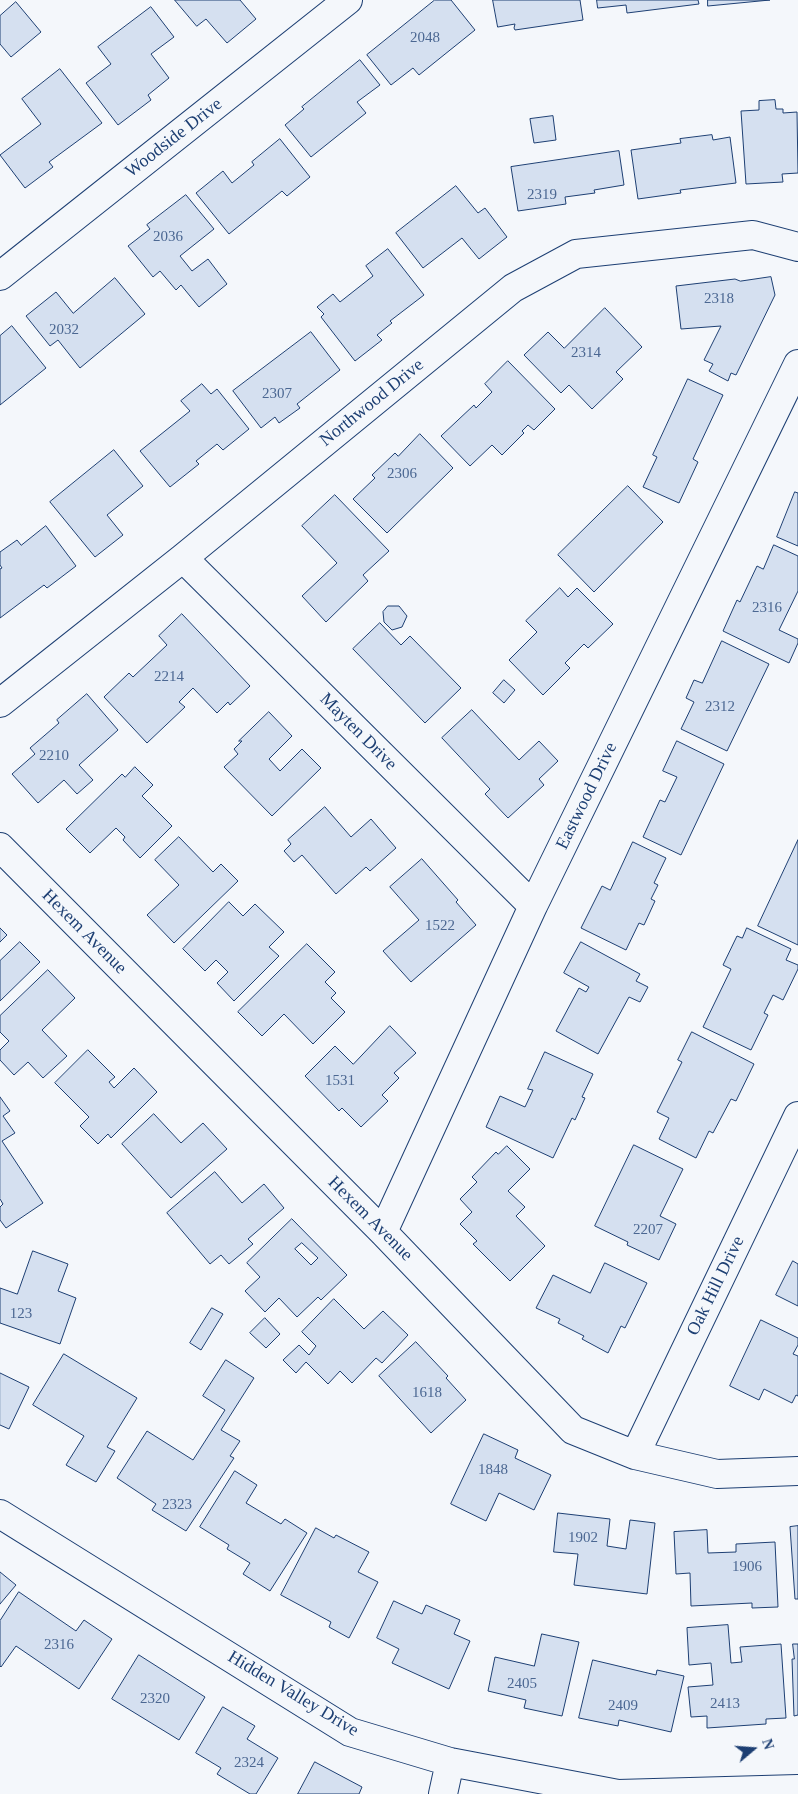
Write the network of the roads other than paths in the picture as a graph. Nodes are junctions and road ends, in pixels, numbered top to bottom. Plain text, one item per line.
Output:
1 (348, 0) edge
2 (798, 247) edge
3 (0, 276) edge
4 (798, 364) edge
5 (184, 558) junction
6 (0, 704) edge
7 (0, 847) edge
8 (533, 906) junction
9 (798, 1116) edge
10 (383, 1232) junction
11 (635, 1455) junction
12 (798, 1471) edge
13 (0, 1514) edge
14 (450, 1762) junction
15 (798, 1789) edge
16 (443, 1794) edge

1 - 3 street, Woodside Drive
2 - 5 street, Northwood Drive
4 - 8 street, Eastwood Drive
5 - 6 street, Northwood Drive
5 - 8 street, Mayten Drive
7 - 10 street, Hexem Avenue
8 - 10 street, Eastwood Drive
9 - 11 street, Oak Hill Drive
10 - 11 street, Hexem Avenue
11 - 12 street, Hexem Avenue
13 - 14 street, Hidden Valley Drive
14 - 15 street, Hidden Valley Drive
14 - 16 street

